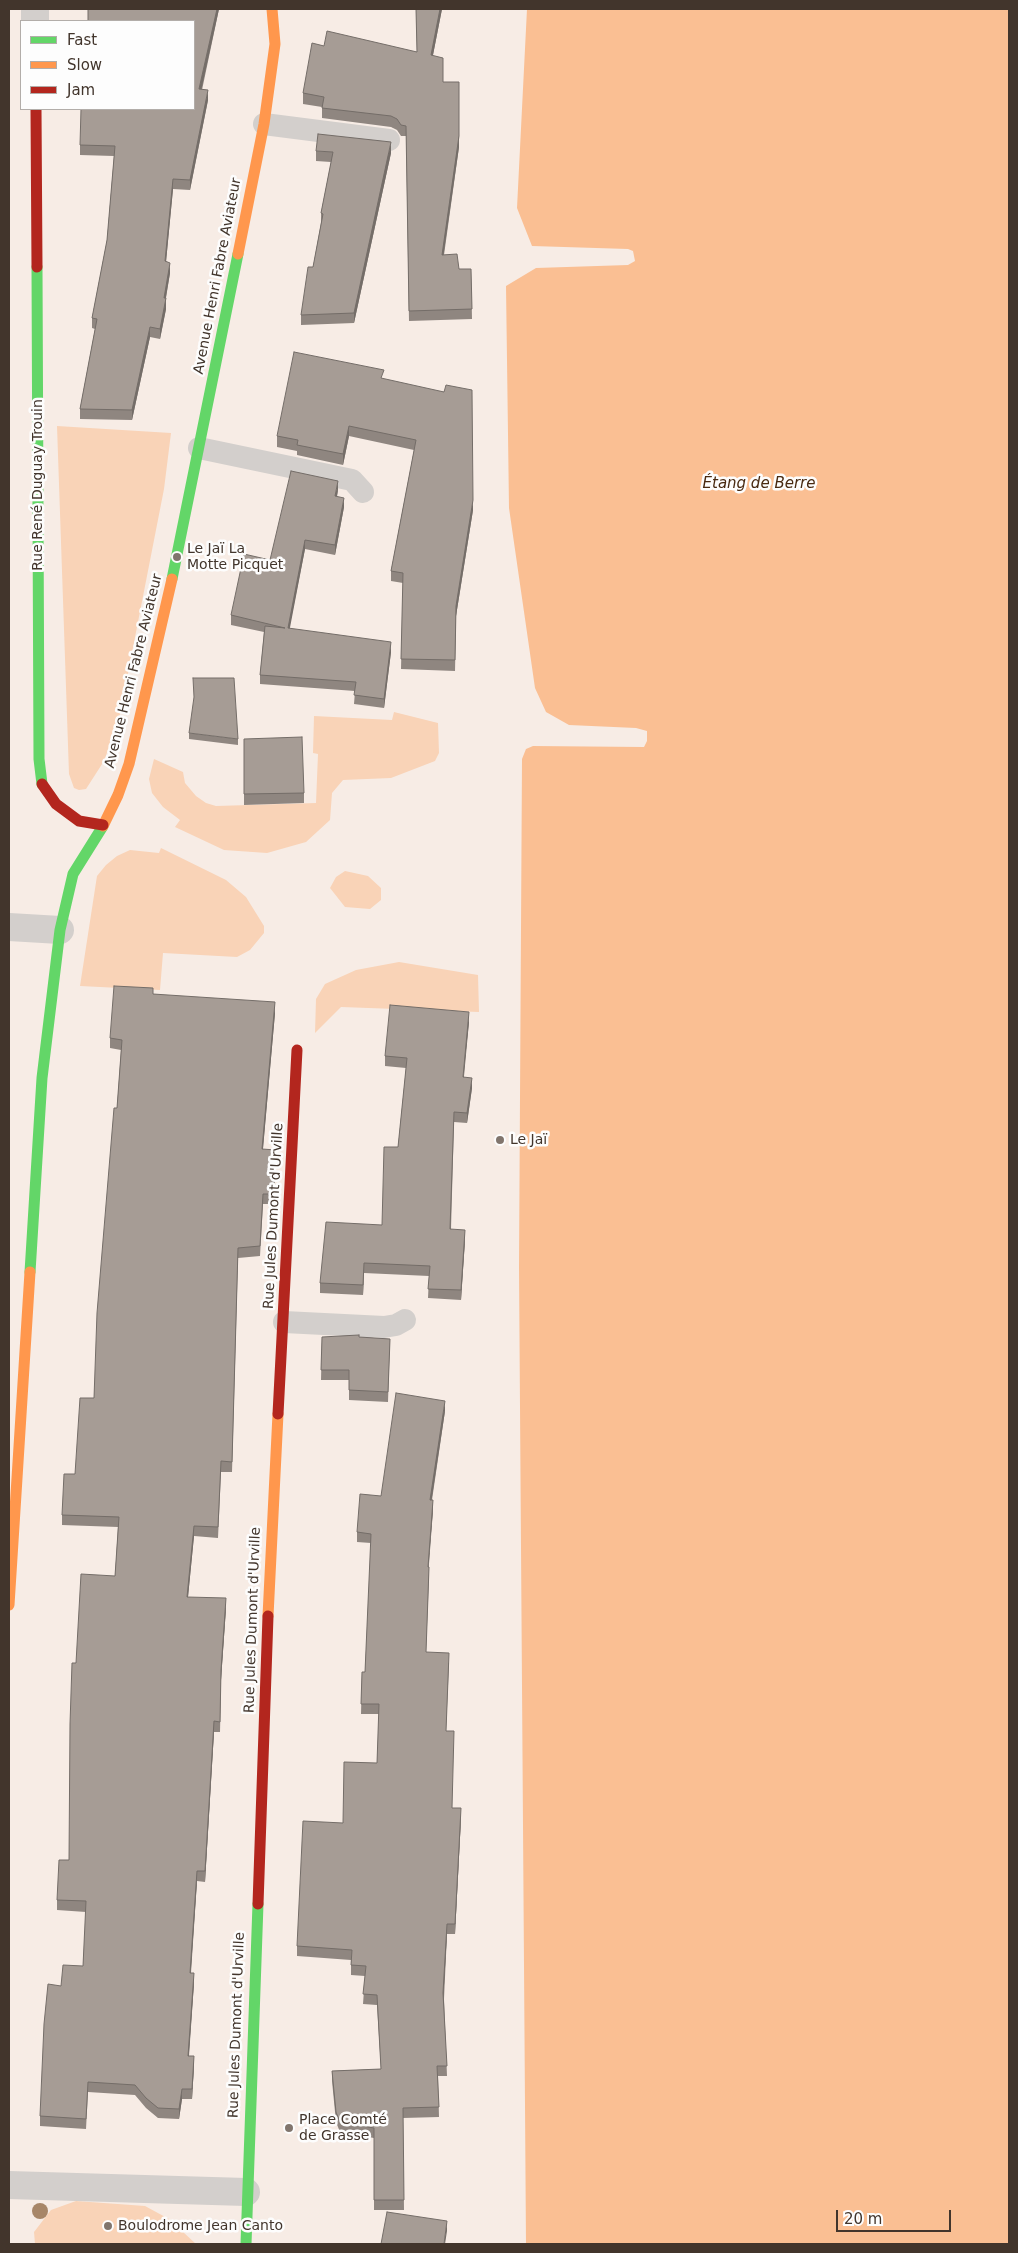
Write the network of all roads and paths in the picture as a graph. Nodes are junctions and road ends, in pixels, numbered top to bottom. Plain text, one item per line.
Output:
1 (272, 9) edge
2 (36, 110) edge
3 (264, 124) junction
4 (389, 140) edge
5 (199, 448) junction
6 (363, 492) dead end
7 (103, 825) junction
8 (9, 927) edge
9 (60, 930) junction
10 (297, 1050) dead end
11 (405, 1320) dead end
12 (284, 1322) junction
13 (9, 1605) edge
14 (9, 2185) edge
15 (246, 2192) junction
16 (246, 2244) edge

1 - 3 street, Avenue Henri Fabre Aviateur
2 - 7 street, Rue René Duguay Trouin
3 - 4 lane
3 - 5 street, Avenue Henri Fabre Aviateur
5 - 6 lane
5 - 7 street, Avenue Henri Fabre Aviateur
7 - 9 street, Avenue Henri Fabre Aviateur
8 - 9 street
9 - 13 street, Avenue Henri Fabre Aviateur
10 - 12 street, Rue Jules Dumont d'Urville
11 - 12 lane
12 - 15 street, Rue Jules Dumont d'Urville
14 - 15 street
15 - 16 street

